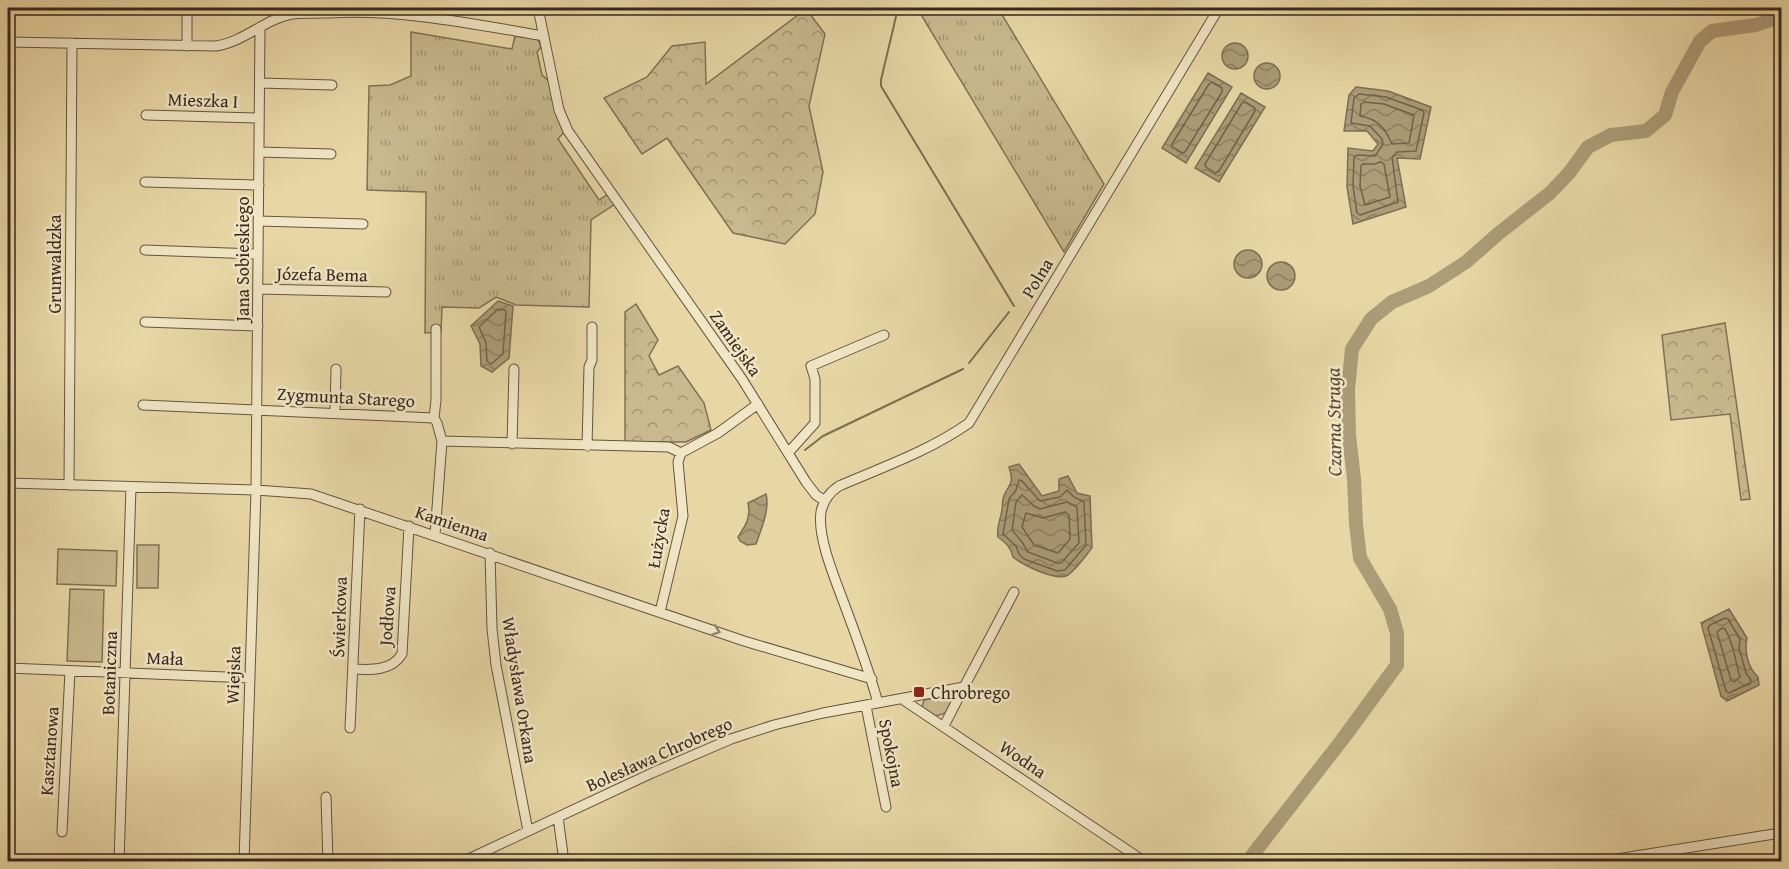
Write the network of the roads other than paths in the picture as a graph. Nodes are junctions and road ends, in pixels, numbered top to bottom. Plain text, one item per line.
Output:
1 (188, 8) edge
2 (538, 8) edge
3 (1220, 8) edge
4 (260, 27) junction
5 (544, 36) junction
6 (8, 42) edge
7 (72, 43) junction
8 (187, 46) junction
9 (260, 83) junction
10 (332, 85) dead end
11 (146, 115) dead end
12 (259, 118) junction
13 (259, 152) junction
14 (331, 154) dead end
15 (145, 182) dead end
16 (259, 185) junction
17 (258, 220) junction
18 (363, 224) dead end
19 (145, 250) dead end
20 (258, 254) junction
21 (258, 289) junction
22 (386, 292) dead end
23 (145, 322) dead end
24 (258, 326) junction
25 (592, 327) dead end
26 (436, 329) dead end
27 (884, 336) dead end
28 (336, 369) dead end
29 (514, 369) dead end
30 (758, 404) junction
31 (143, 405) dead end
32 (257, 409) junction
33 (335, 412) junction
34 (434, 418) junction
35 (442, 441) junction
36 (512, 444) junction
37 (587, 446) junction
38 (681, 453) junction
39 (788, 453) junction
40 (8, 483) edge
41 (69, 485) junction
42 (131, 487) junction
43 (256, 490) junction
44 (825, 501) junction
45 (360, 509) junction
46 (409, 526) junction
47 (435, 535) junction
48 (490, 554) junction
49 (1014, 592) dead end
50 (660, 612) junction
51 (8, 668) edge
52 (353, 669) junction
53 (70, 671) junction
54 (125, 673) junction
55 (250, 678) junction
56 (872, 679) junction
57 (964, 687) junction
58 (902, 699) junction
59 (878, 703) junction
60 (866, 706) junction
61 (944, 726) junction
62 (350, 728) dead end
63 (326, 797) dead end
64 (886, 807) dead end
65 (558, 817) junction
66 (528, 831) junction
67 (62, 832) dead end
68 (1782, 837) edge
69 (119, 861) edge
70 (244, 861) edge
71 (328, 861) edge
72 (462, 861) edge
73 (564, 861) edge
74 (1145, 861) edge
75 (1598, 861) edge

1 - 8 street
2 - 5 street, Zamiejska
3 - 44 street, Polna
4 - 5 street
4 - 8 street
4 - 9 street, Jana Sobieskiego
5 - 30 street, Zamiejska
6 - 7 street
7 - 8 street
7 - 41 street, Grunwaldzka
9 - 10 street
9 - 12 street, Jana Sobieskiego
11 - 12 street, Mieszka I
12 - 13 street, Jana Sobieskiego
13 - 14 street
13 - 16 street, Jana Sobieskiego
15 - 16 street
16 - 17 street, Jana Sobieskiego
17 - 18 street
17 - 20 street, Jana Sobieskiego
19 - 20 street
20 - 21 street, Jana Sobieskiego
21 - 22 street, Józefa Bema
21 - 24 street, Jana Sobieskiego
23 - 24 street
24 - 32 street, Jana Sobieskiego
25 - 37 street
26 - 34 street, Zygmunta Starego
27 - 39 street
28 - 33 street
29 - 36 street
30 - 38 street
30 - 39 street, Zamiejska
31 - 32 street, Zygmunta Starego
32 - 33 street, Zygmunta Starego
32 - 43 street, Jana Sobieskiego
33 - 34 street, Zygmunta Starego
34 - 35 street, Zygmunta Starego
35 - 36 street
35 - 47 street, Zygmunta Starego
36 - 37 street
37 - 38 street
38 - 50 street, Łużycka
39 - 44 street, Zamiejska
40 - 41 street, Kamienna
41 - 42 street, Kamienna
42 - 43 street, Kamienna
42 - 54 street, Botaniczna
43 - 45 street, Kamienna
43 - 55 street, Wiejska
44 - 56 street
45 - 46 street, Kamienna
45 - 52 street, Świerkowa
46 - 47 street, Kamienna
46 - 52 street, Jodłowa
47 - 48 street, Kamienna
48 - 50 street, Kamienna
48 - 66 street, Władysława Orkana
49 - 57 street
50 -> 56 street, Kamienna
51 - 53 street, Mała
52 - 62 street, Świerkowa
53 - 54 street, Mała
53 - 67 street, Kasztanowa
54 - 55 street, Mała
54 - 69 street, Botaniczna
55 - 70 street, Wiejska
56 - 59 street
57 - 58 street
57 - 61 street
58 - 59 street
58 - 61 street, Wodna
59 - 60 street, Bolesława Chrobrego
60 - 64 street, Spokojna
60 - 65 street, Bolesława Chrobrego
61 - 74 street, Wodna
63 - 71 street
65 - 66 street, Bolesława Chrobrego
65 - 73 street
66 - 72 street, Bolesława Chrobrego
68 - 75 street

